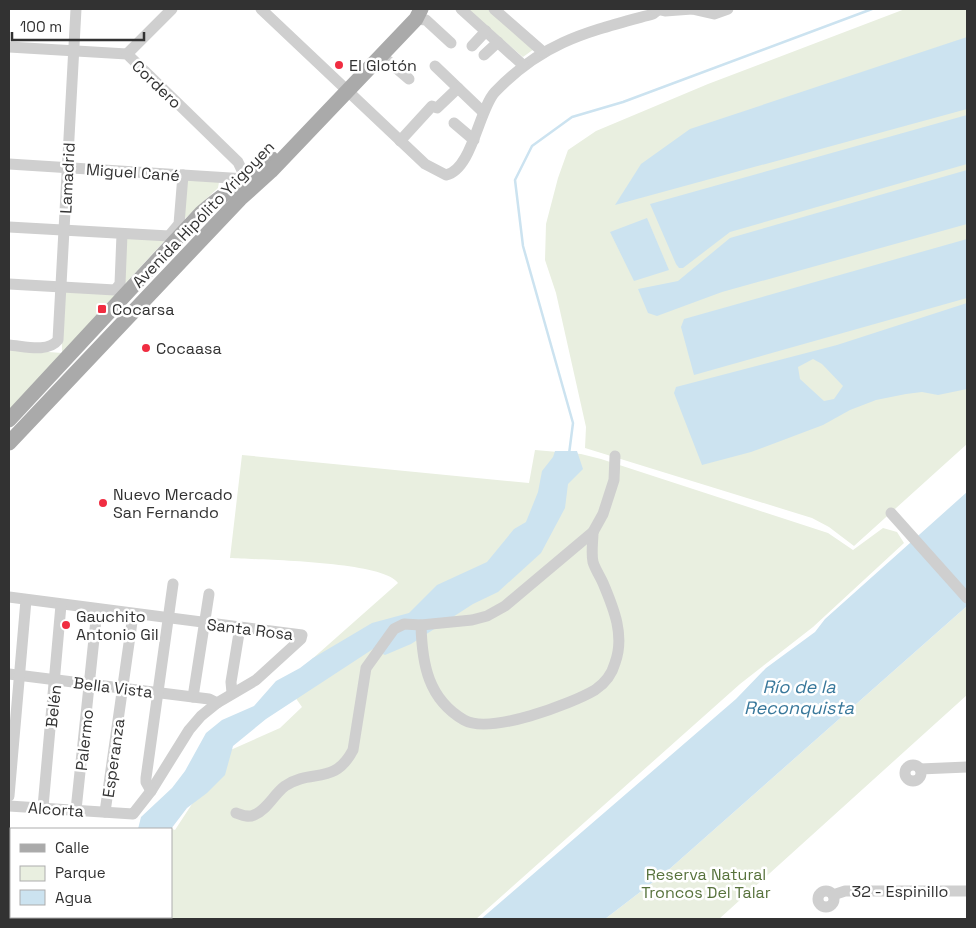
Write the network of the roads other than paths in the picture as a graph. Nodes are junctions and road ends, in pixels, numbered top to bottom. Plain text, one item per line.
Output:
1 (76, 9) edge
2 (172, 9) edge
3 (261, 9) edge
4 (461, 9) edge
5 (494, 9) edge
6 (657, 9) edge
7 (692, 9) edge
8 (728, 9) edge
9 (418, 12) edge
10 (486, 31) junction
11 (452, 42) dead end
12 (498, 42) junction
13 (472, 46) dead end
14 (9, 47) edge
15 (73, 51) junction
16 (543, 52) junction
17 (127, 54) junction
18 (381, 55) junction
19 (484, 55) dead end
20 (524, 65) junction
21 (436, 66) dead end
22 (409, 79) dead end
23 (343, 87) junction
24 (458, 88) junction
25 (483, 112) dead end
26 (454, 123) dead end
27 (400, 140) junction
28 (474, 140) junction
29 (9, 164) edge
30 (68, 168) junction
31 (183, 175) junction
32 (250, 183) junction
33 (9, 227) edge
34 (64, 231) junction
35 (122, 234) junction
36 (9, 284) edge
37 (61, 287) junction
38 (129, 291) junction
39 (142, 302) junction
40 (9, 345) edge
41 (9, 420) edge
42 (10, 439) edge
43 (615, 456) dead end
44 (891, 513) dead end
45 (593, 532) junction
46 (173, 584) dead end
47 (209, 594) dead end
48 (9, 597) edge
49 (967, 598) edge
50 (26, 600) junction
51 (62, 604) junction
52 (97, 610) junction
53 (133, 614) junction
54 (168, 619) junction
55 (205, 624) junction
56 (421, 625) junction
57 (240, 627) junction
58 (14, 674) edge
59 (55, 680) junction
60 (90, 685) junction
61 (124, 689) junction
62 (159, 693) junction
63 (232, 693) junction
64 (192, 697) junction
65 (217, 703) junction
66 (967, 767) edge
67 (920, 769) dead end
68 (10, 779) edge
69 (151, 791) junction
70 (9, 796) edge
71 (9, 806) edge
72 (43, 807) junction
73 (76, 810) junction
74 (105, 812) junction
75 (236, 813) dead end
76 (967, 891) edge
77 (833, 895) dead end

1 - 15 street, Lamadrid
2 - 17 street
3 - 23 street
4 - 10 street
5 - 16 street
6 - 7 street
6 - 16 street
7 - 8 street
9 - 11 street
9 - 18 main road, Avenida Hipólito Yrigoyen
9 - 23 main road, Avenida Hipólito Yrigoyen
10 - 12 street
10 - 13 street
12 - 19 street
12 - 20 street
14 - 15 street, Cordero
15 - 17 street, Cordero
15 - 30 street, Lamadrid
16 - 20 street
17 - 32 street, Cordero
18 - 22 street
18 - 23 main road, Avenida Hipólito Yrigoyen
20 - 28 street
21 - 24 street
23 - 27 street
23 - 32 main road, Avenida Hipólito Yrigoyen
24 - 25 street
24 - 27 street
26 - 28 street
27 - 28 street
29 - 30 street, Miguel Cané
30 - 31 street, Miguel Cané
30 - 34 street, Lamadrid
31 - 32 street, Miguel Cané
31 - 35 street
32 - 38 main road, Avenida Hipólito Yrigoyen
32 - 39 main road, Avenida Hipólito Yrigoyen
33 - 34 street
34 - 35 street
34 - 37 street, Lamadrid
35 - 37 street
36 - 37 street
37 - 40 street, Lamadrid
38 - 39 main road
38 - 41 main road, Avenida Hipólito Yrigoyen
39 - 42 main road, Avenida Hipólito Yrigoyen
43 - 45 street
44 - 49 street
45 - 56 street
45 - 56 street
46 - 54 street
47 - 55 street
48 - 50 street, Santa Rosa
50 - 51 street, Santa Rosa
50 - 58 street
51 - 52 street, Santa Rosa
51 - 59 street, Belén
52 - 53 street, Santa Rosa
52 - 60 street, Palermo
53 - 54 street, Santa Rosa
53 - 61 street, Esperanza
54 - 55 street, Santa Rosa
54 - 62 street
55 - 57 street, Santa Rosa
55 - 64 street
56 - 75 street
57 - 63 street
57 - 63 street, Santa Rosa
58 - 59 street, Bella Vista
58 - 68 street
59 - 60 street, Bella Vista
59 - 72 street, Belén
60 - 61 street, Bella Vista
60 - 73 street, Palermo
61 - 62 street, Bella Vista
61 - 74 street, Esperanza
62 - 64 street, Bella Vista
62 - 69 street
63 - 65 street, Santa Rosa
64 - 65 street, Bella Vista
65 - 69 street, Santa Rosa
66 - 67 street
68 - 70 street
69 - 74 street, Alcorta
71 - 72 street, Alcorta
72 - 73 street, Alcorta
73 - 74 street, Alcorta
76 - 77 street, 32 - Espinillo

